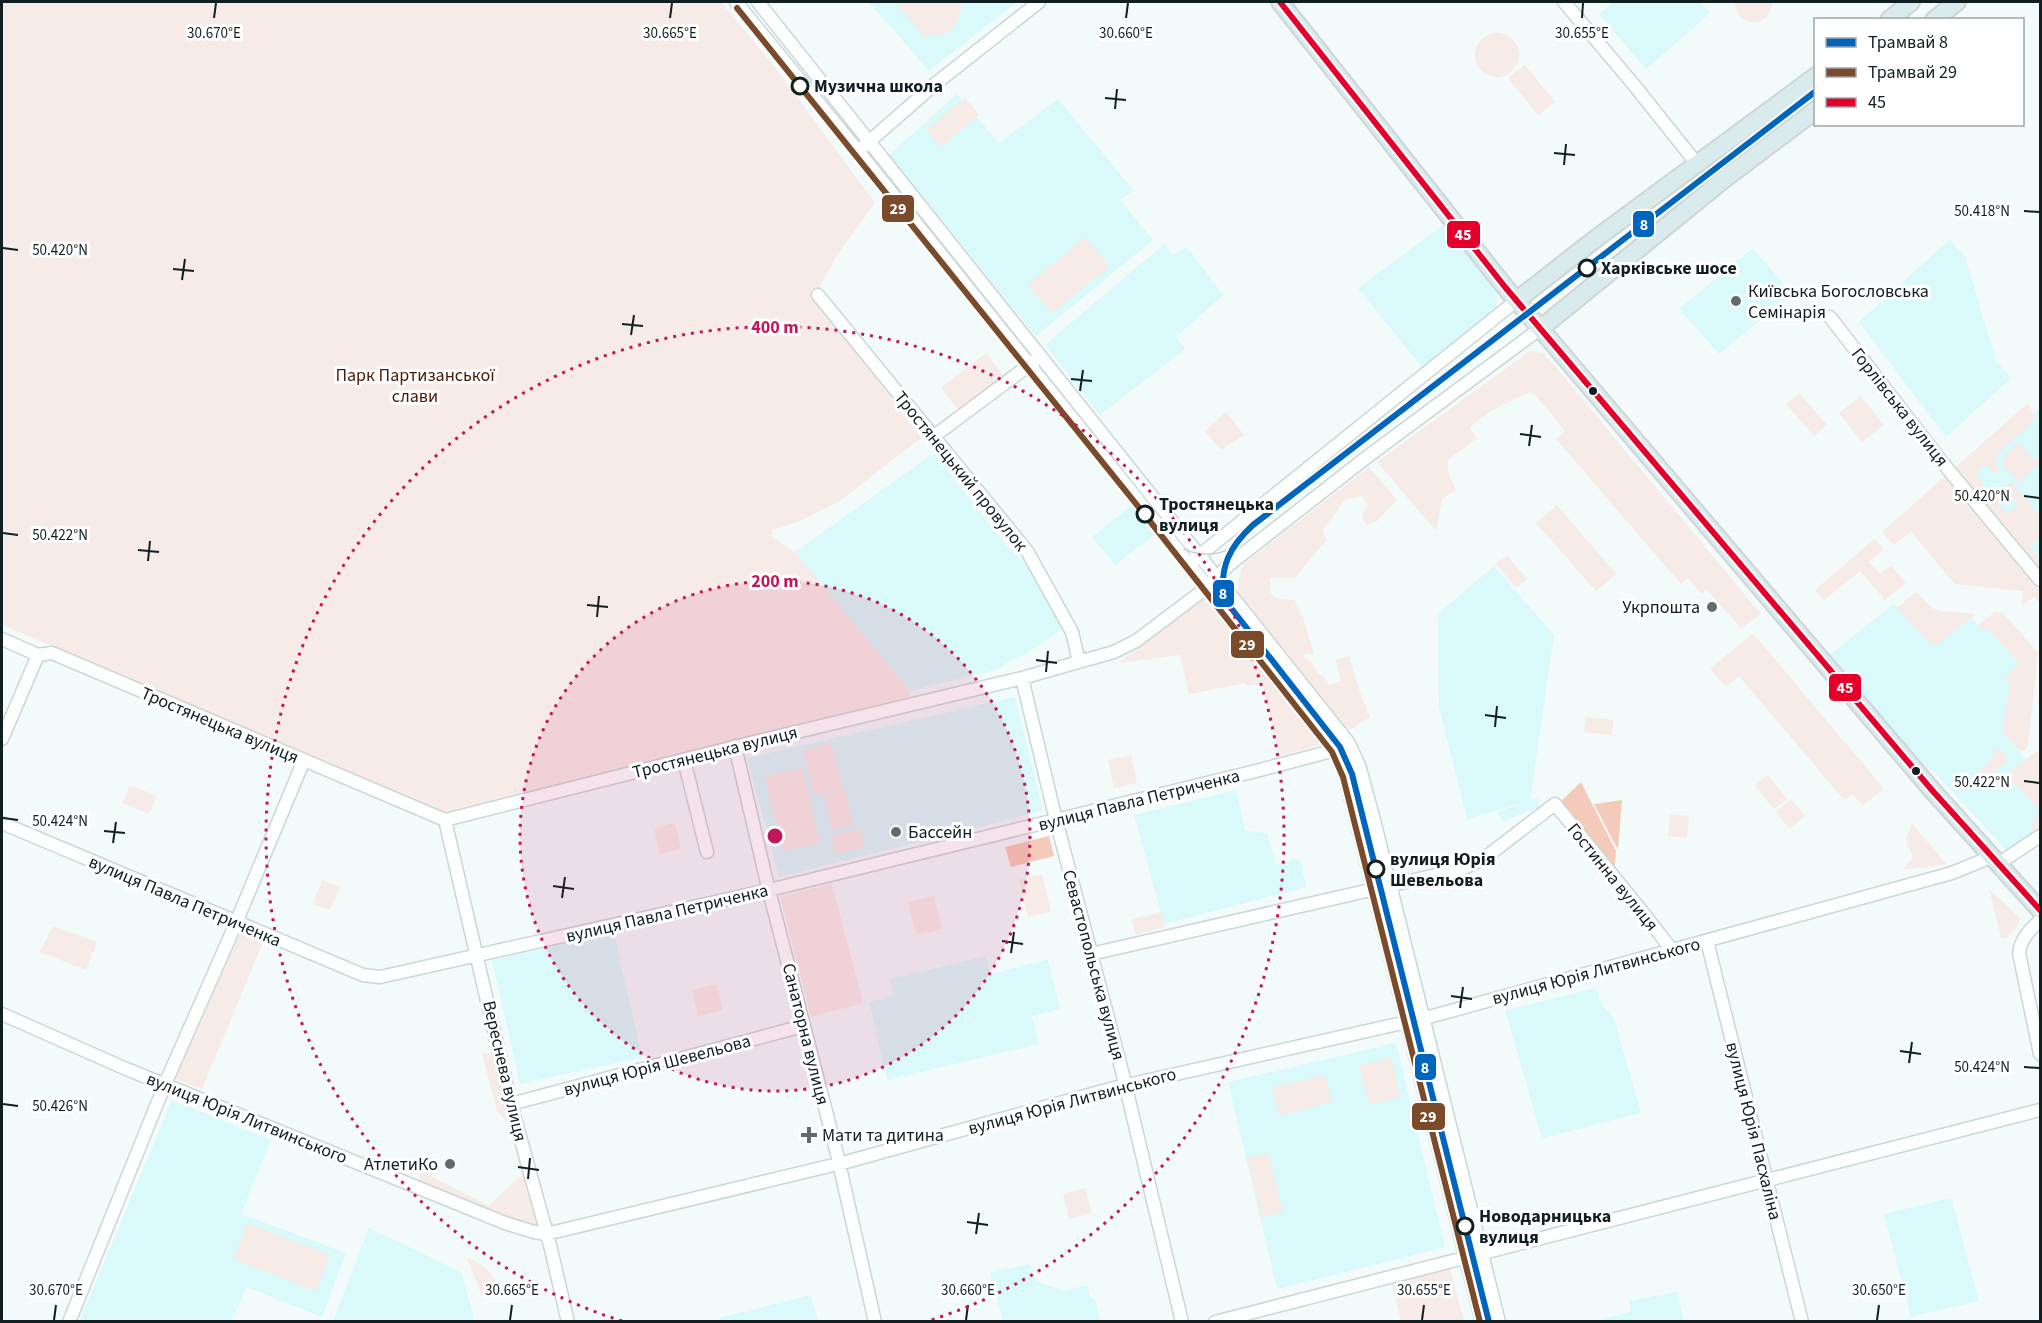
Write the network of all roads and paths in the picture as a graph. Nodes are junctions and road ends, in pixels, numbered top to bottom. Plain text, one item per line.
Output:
1 (736, 2) edge
2 (758, 2) edge
3 (1039, 2) edge
4 (1280, 2) edge
5 (1564, 2) edge
6 (1911, 2) edge
7 (1957, 2) edge
8 (1891, 18) edge
9 (1937, 18) edge
10 (1814, 77) edge
11 (1814, 111) edge
12 (869, 141) junction
13 (858, 151) junction
14 (1697, 164) junction
15 (818, 296) dead end
16 (1516, 300) junction
17 (1830, 317) dead end
18 (1541, 328) junction
19 (1042, 356) junction
20 (1030, 365) junction
21 (933, 437) junction
22 (1200, 555) junction
23 (1190, 564) junction
24 (1217, 576) junction
25 (2040, 580) edge
26 (1208, 586) junction
27 (2, 639) edge
28 (38, 655) junction
29 (1079, 662) junction
30 (1022, 678) junction
31 (2, 739) edge
32 (1348, 742) junction
33 (735, 746) junction
34 (1335, 749) junction
35 (684, 759) junction
36 (304, 760) junction
37 (445, 820) junction
38 (1056, 820) junction
39 (2, 823) edge
40 (2040, 836) edge
41 (707, 852) dead end
42 (1995, 861) junction
43 (1390, 884) junction
44 (1373, 888) junction
45 (769, 891) junction
46 (2040, 910) edge
47 (2040, 920) edge
48 (236, 922) junction
49 (1707, 941) junction
50 (1672, 950) junction
51 (1091, 954) junction
52 (477, 957) junction
53 (2, 1014) edge
54 (1423, 1018) junction
55 (1407, 1022) junction
56 (803, 1026) junction
57 (2040, 1054) edge
58 (165, 1084) junction
59 (1125, 1085) junction
60 (511, 1104) junction
61 (2040, 1110) edge
62 (838, 1164) junction
63 (1766, 1179) junction
64 (546, 1234) junction
65 (1482, 1252) junction
66 (1465, 1257) junction
67 (69, 1322) edge
68 (568, 1322) edge
69 (875, 1322) edge
70 (1182, 1322) edge
71 (1215, 1322) edge
72 (1482, 1322) edge
73 (1499, 1322) edge
74 (1802, 1322) edge

1 - 13 street
2 - 12 street
3 - 12 street
4 - 16 main road
5 - 14 street
6 - 8 main road
7 - 9 main road
10 - 14 main road
11 - 18 main road, Тростянецька вулиця
12 - 13 street
12 - 19 street
13 - 20 street
14 - 16 main road
15 - 21 street, Тростянецький провулок
16 - 18 main road
16 - 22 street
17 - 25 street, Горлівська вулиця
18 - 24 street, Тростянецька вулиця
18 - 42 main road
19 - 20 street
19 - 22 street
20 - 21 street
20 - 23 street
21 - 29 street, Тростянецький провулок
22 - 23 street
22 - 24 street
23 - 26 street
24 - 26 street, Тростянецька вулиця
24 - 32 street
26 - 29 street, Тростянецька вулиця
26 - 34 street
27 - 28 street, Тростянецька вулиця
28 - 31 street
28 - 36 street, Тростянецька вулиця
29 - 30 street, Тростянецька вулиця
30 - 33 street, Тростянецька вулиця
30 - 38 street, Севастопольська вулиця
32 - 34 street, вулиця Павла Петриченка
32 - 43 street
33 - 35 street, Тростянецька вулиця
33 - 45 street, Санаторна вулиця
34 - 38 street, вулиця Павла Петриченка
34 - 44 street
35 - 37 street, Тростянецька вулиця
35 - 41 street
36 - 37 street, Тростянецька вулиця
36 - 48 street
37 - 52 street, Вереснева вулиця
38 - 45 street, вулиця Павла Петриченка
38 - 51 street, Севастопольська вулиця
39 - 48 street, вулиця Павла Петриченка
40 - 42 street, вулиця Юрія Литвинського
42 - 46 main road
42 - 49 street, вулиця Юрія Литвинського
43 - 44 street
43 - 50 street, Гостинна вулиця
43 - 54 street
44 - 51 street
44 - 55 street
45 - 52 street, вулиця Павла Петриченка
45 - 56 street, Санаторна вулиця
47 - 57 street
48 - 52 street, вулиця Павла Петриченка
48 - 58 street
49 - 50 street, вулиця Юрія Литвинського
49 - 63 street, вулиця Юрія Пасхаліна
50 - 54 street, вулиця Юрія Литвинського
51 - 59 street, Севастопольська вулиця
52 - 60 street, Вереснева вулиця
53 - 58 street, вулиця Юрія Литвинського
54 - 55 street, вулиця Юрія Литвинського
54 - 65 street
55 - 59 street, вулиця Юрія Литвинського
55 - 66 street
56 - 60 street, вулиця Юрія Шевельова
56 - 62 street, Санаторна вулиця
58 - 64 street, вулиця Юрія Литвинського
58 - 67 street
59 - 62 street, вулиця Юрія Литвинського
59 - 70 street, Севастопольська вулиця
60 - 64 street, Вереснева вулиця
61 - 63 street
62 - 64 street, вулиця Юрія Литвинського
62 - 69 street, Санаторна вулиця
63 - 65 street
63 - 74 street, вулиця Юрія Пасхаліна
64 - 68 street, Вереснева вулиця
65 - 66 street
65 - 73 street
66 - 71 street
66 - 72 street

